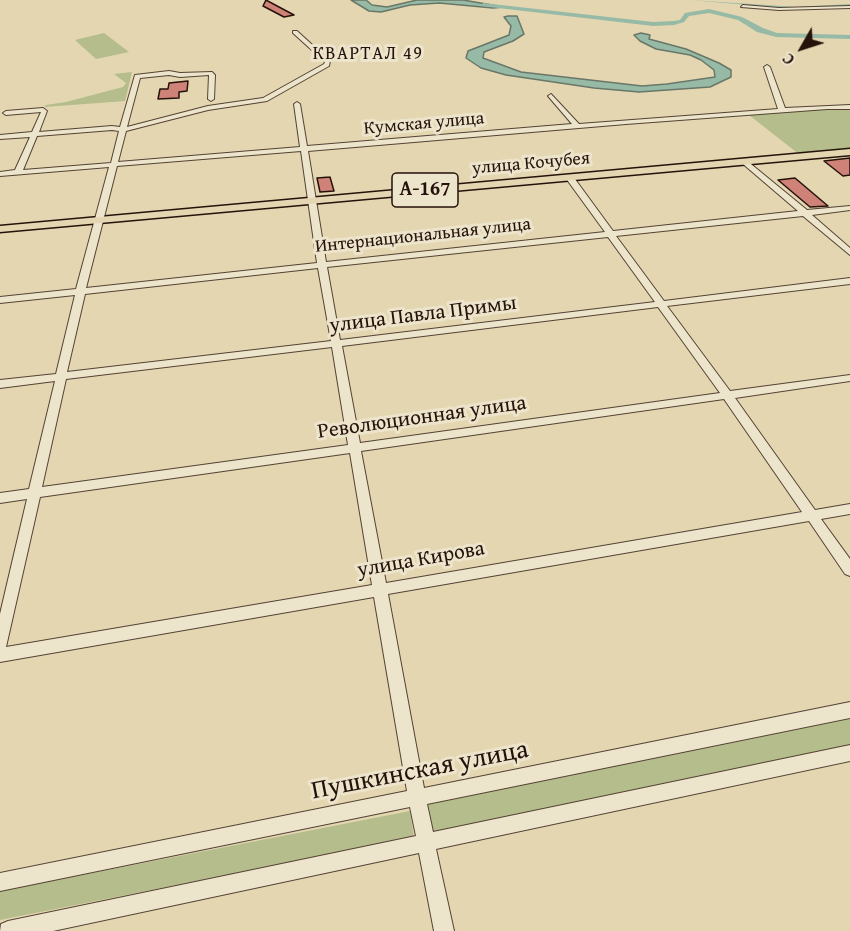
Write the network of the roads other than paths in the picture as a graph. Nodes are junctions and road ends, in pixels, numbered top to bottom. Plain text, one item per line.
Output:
1 (743, 6) dead end
2 (850, 7) edge
3 (296, 32) dead end
4 (767, 67) dead end
5 (551, 96) dead end
6 (211, 99) dead end
7 (297, 104) dead end
8 (850, 107) edge
9 (782, 110) junction
10 (6, 113) dead end
11 (578, 126) junction
12 (123, 130) junction
13 (35, 134) junction
14 (0, 137) edge
15 (303, 150) junction
16 (850, 152) edge
17 (746, 162) junction
18 (114, 165) junction
19 (18, 173) junction
20 (0, 174) edge
21 (569, 177) junction
22 (312, 200) junction
23 (850, 208) edge
24 (806, 213) junction
25 (100, 220) junction
26 (0, 229) edge
27 (608, 233) junction
28 (850, 252) edge
29 (322, 264) junction
30 (850, 281) edge
31 (81, 289) junction
32 (0, 300) edge
33 (659, 304) junction
34 (336, 343) junction
35 (62, 376) junction
36 (850, 378) edge
37 (0, 384) edge
38 (727, 395) junction
39 (356, 448) junction
40 (36, 493) junction
41 (0, 498) edge
42 (850, 509) edge
43 (811, 515) junction
44 (850, 570) edge
45 (381, 588) junction
46 (0, 645) edge
47 (0, 655) edge
48 (850, 710) edge
49 (850, 753) edge
50 (417, 798) junction
51 (427, 842) junction
52 (0, 882) edge
53 (8, 931) edge
54 (444, 931) edge

1 - 2 street
3 - 12 street
4 - 9 street
5 - 11 street
6 - 12 street
7 - 15 street
8 - 9 street, Кумская улица
9 - 11 street, Кумская улица
10 - 13 street
11 - 15 street, Кумская улица
12 - 13 street
12 - 18 street
13 - 14 street
13 - 19 street
15 - 18 street, Кумская улица
15 - 22 street
16 - 17 main road, улица Кочубея / А-167
17 - 21 main road, улица Кочубея / А-167
17 - 24 street
18 - 19 street, Кумская улица
18 - 25 street
19 - 20 street, Кумская улица
21 - 22 main road, улица Кочубея / А-167
21 - 27 street
22 - 25 main road, улица Кочубея / А-167
22 - 29 street
23 - 24 street, Интернациональная улица
24 - 27 street, Интернациональная улица
24 - 28 street
25 - 26 main road, улица Кочубея / А-167
25 - 31 street
27 - 29 street, Интернациональная улица
27 - 33 street
29 - 31 street, Интернациональная улица
29 - 34 street
30 - 33 street, улица Павла Примы
31 - 32 street, Интернациональная улица
31 - 35 street
33 - 34 street, улица Павла Примы
33 - 38 street
34 - 35 street, улица Павла Примы
34 - 39 street
35 - 37 street, улица Павла Примы
35 - 40 street
36 - 38 street, Революционная улица
38 - 39 street, Революционная улица
38 - 43 street
39 - 40 street, Революционная улица
39 - 45 street
40 - 41 street, Революционная улица
40 - 46 street
42 - 43 street, улица Кирова
43 - 44 street
43 - 45 street, улица Кирова
45 - 47 street, улица Кирова
45 - 50 street
48 - 50 street, Пушкинская улица
49 - 51 street
50 - 51 street
50 - 52 street, Пушкинская улица
51 - 53 street
51 - 54 street

